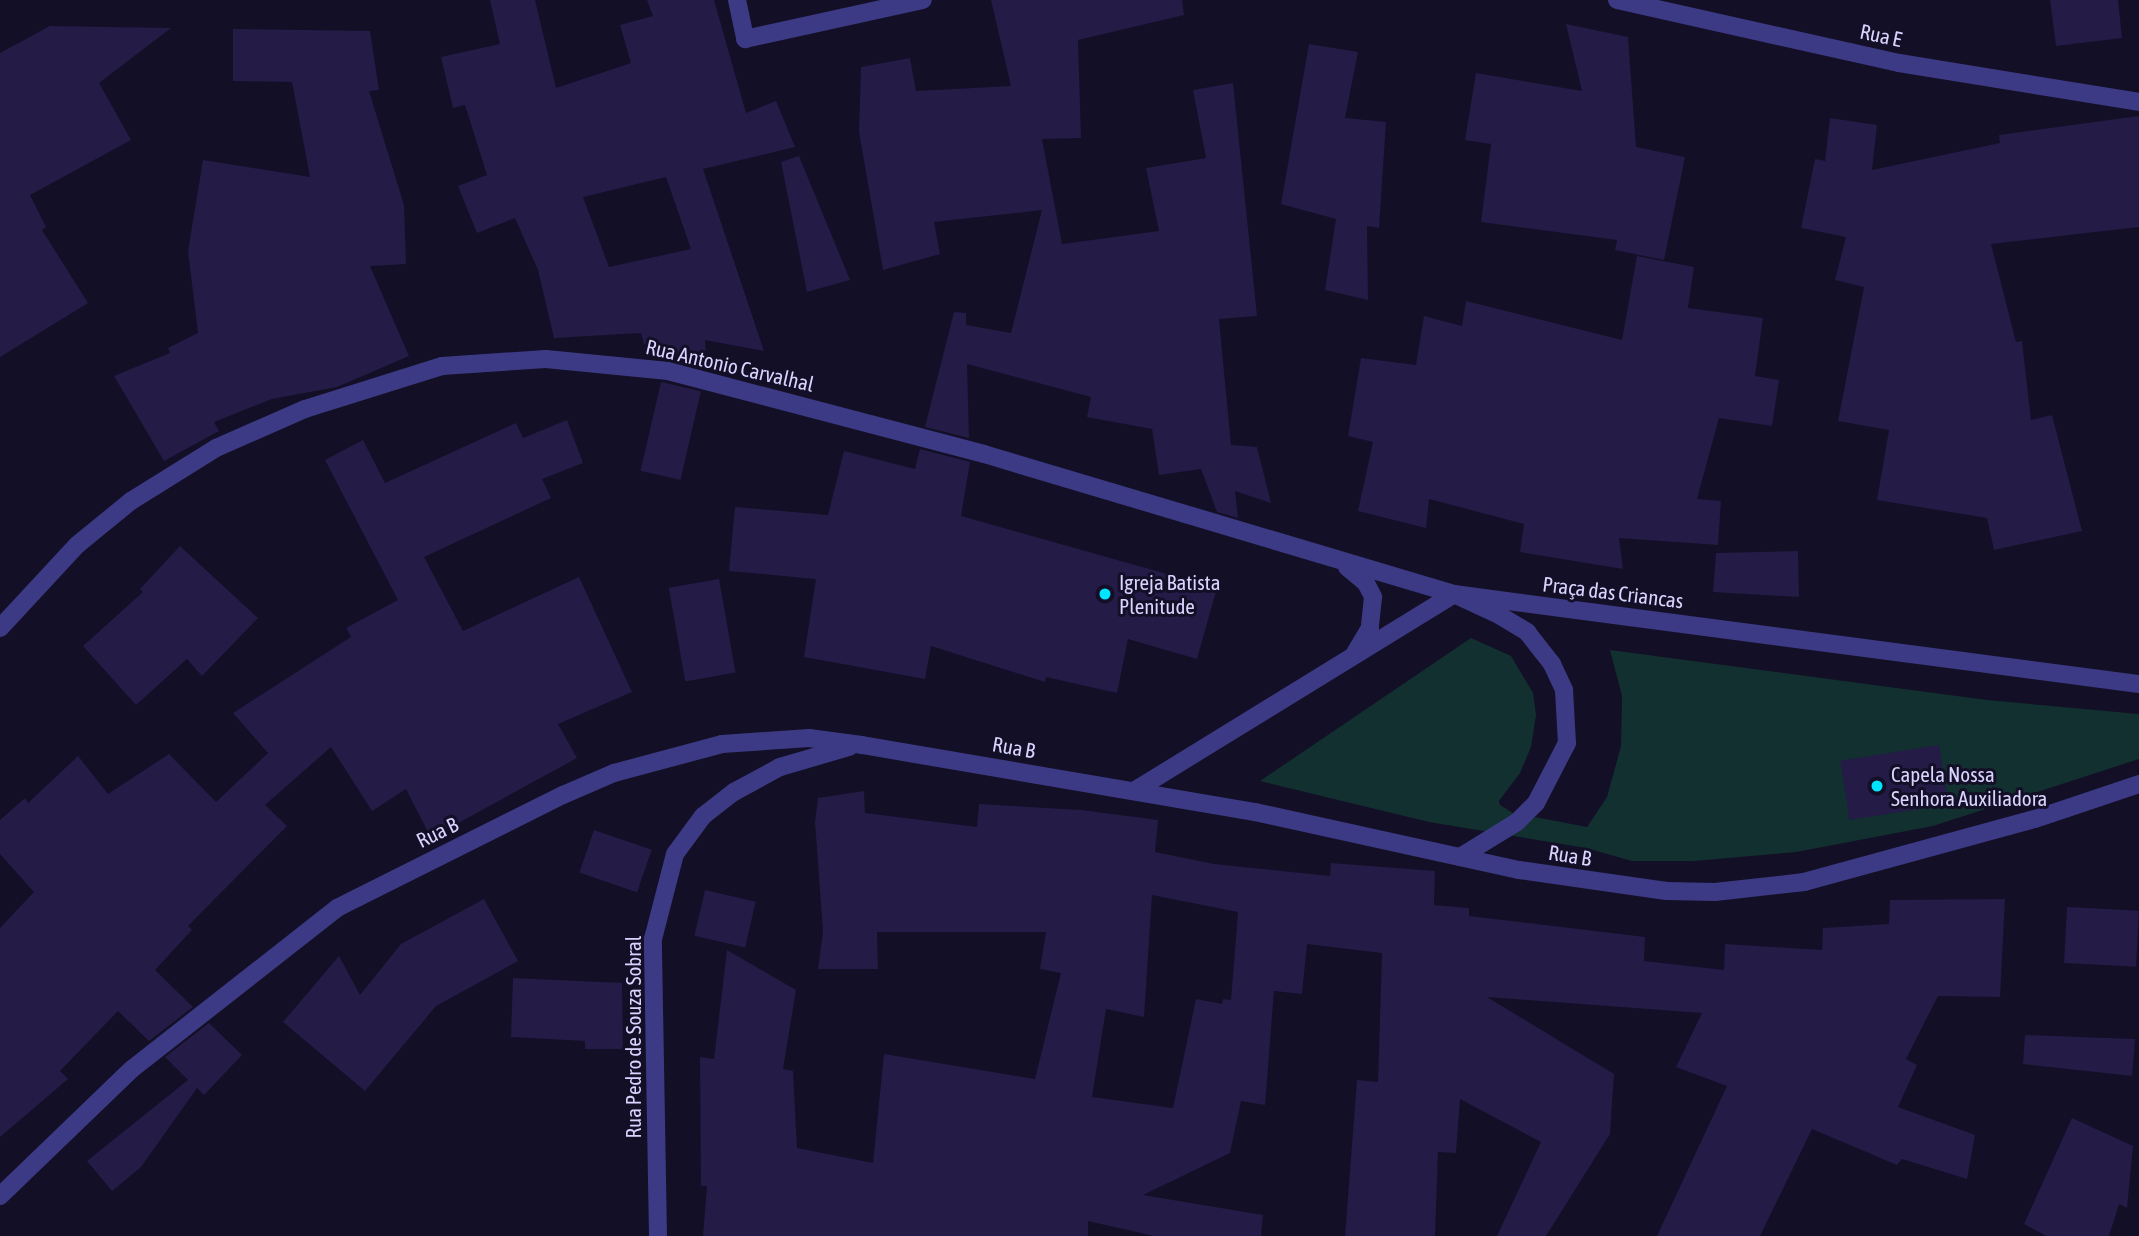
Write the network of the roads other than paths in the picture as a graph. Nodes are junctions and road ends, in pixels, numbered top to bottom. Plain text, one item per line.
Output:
1 (737, 0) edge
2 (923, 0) edge
3 (1616, 0) edge
4 (2139, 102) edge
5 (1342, 562) junction
6 (1454, 594) junction
7 (0, 628) edge
8 (1353, 656) junction
9 (2139, 684) edge
10 (862, 745) junction
11 (2139, 784) edge
12 (1134, 791) junction
13 (1461, 857) junction
14 (0, 1195) edge
15 (658, 1236) edge

1 - 2 street
3 - 4 street, Rua E
5 - 6 street, Rua Antonio Carvalhal
5 - 7 street, Rua Antonio Carvalhal
5 - 8 street, Rua Antonio Carvalhal
6 - 8 street
6 - 9 street, Praça das Criancas
6 - 13 street
8 - 12 street
10 - 12 street, Rua B
10 - 14 street, Rua B
10 - 15 street, Rua Pedro de Souza Sobral
11 - 13 street, Rua B
12 - 13 street, Rua B

